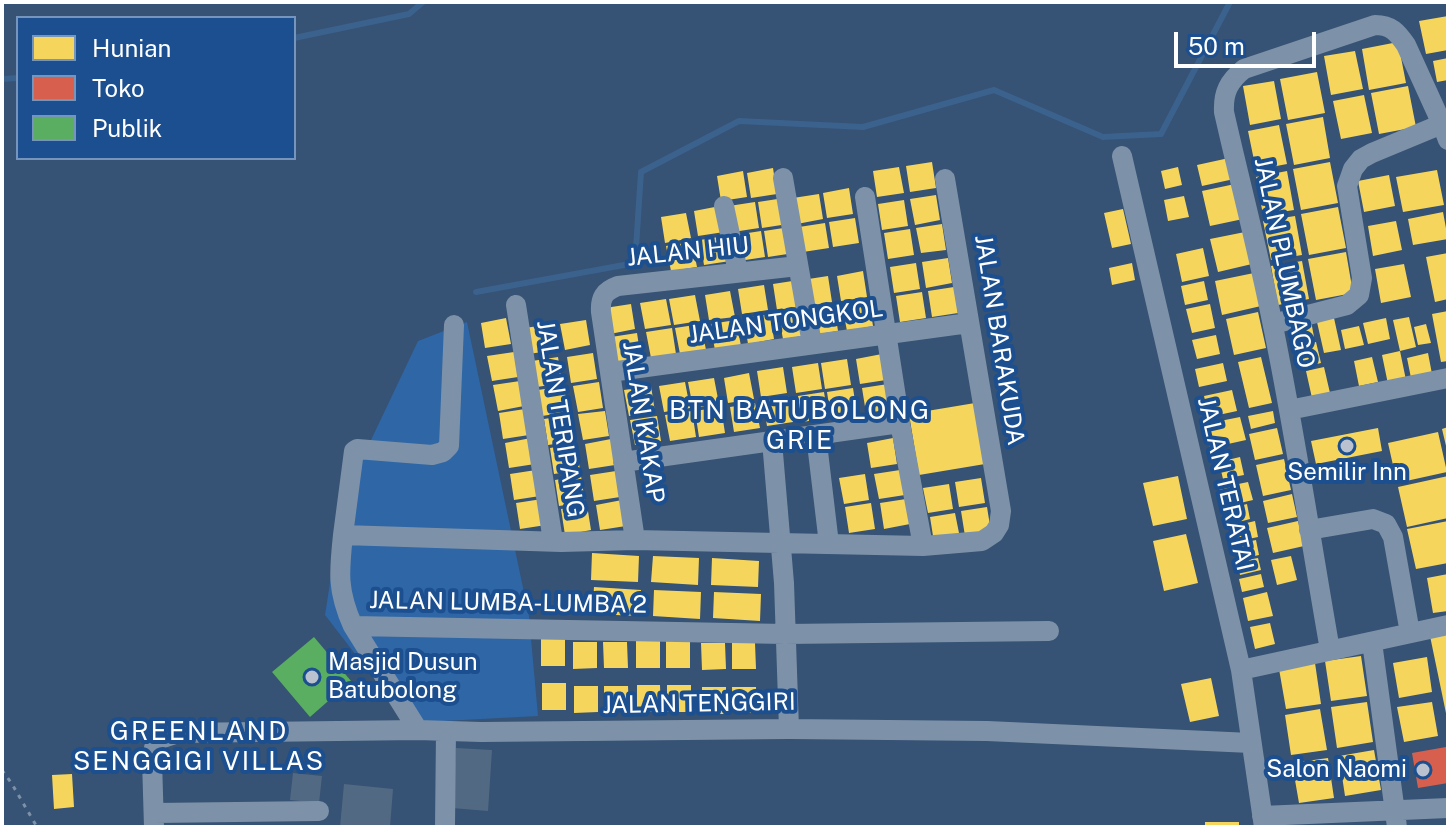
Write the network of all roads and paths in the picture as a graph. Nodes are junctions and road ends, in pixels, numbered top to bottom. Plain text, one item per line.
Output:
1 (1445, 132) edge
2 (1122, 156) dead end
3 (783, 178) dead end
4 (945, 179) dead end
5 (865, 197) dead end
6 (724, 206) dead end
7 (798, 266) junction
8 (738, 272) junction
9 (516, 305) dead end
10 (601, 312) joint
11 (969, 323) junction
12 (1273, 324) junction
13 (454, 325) dead end
14 (886, 334) junction
15 (812, 344) junction
16 (610, 372) junction
17 (1448, 378) edge
18 (1289, 410) junction
19 (900, 423) junction
20 (816, 435) junction
21 (772, 441) junction
22 (623, 462) junction
23 (1309, 530) junction
24 (343, 535) junction
25 (635, 540) junction
26 (553, 541) junction
27 (780, 544) junction
28 (829, 544) junction
29 (923, 546) junction
30 (1448, 625) edge
31 (353, 626) junction
32 (1049, 631) dead end
33 (1410, 633) junction
34 (785, 634) junction
35 (1372, 642) junction
36 (1330, 650) junction
37 (1241, 670) junction
38 (789, 729) junction
39 (418, 730) junction
40 (446, 731) junction
41 (1251, 743) junction
42 (2, 770) edge
43 (1448, 808) edge
44 (319, 811) dead end
45 (1396, 819) edge
46 (154, 820) edge
47 (1263, 822) edge
48 (37, 827) edge
49 (445, 827) edge

1 - 12 street
1 - 12 street, JALAN PLUMBAGO
2 - 37 street, JALAN TERATAI
3 - 7 street
4 - 11 street, JALAN BARAKUDA
5 - 14 street
6 - 8 street
7 - 8 street, JALAN HIU
7 - 15 street
8 - 10 street, JALAN HIU
9 - 26 street, JALAN TERIPANG
10 - 16 street, JALAN KAKAP
11 - 14 street, JALAN TONGKOL
11 - 29 street, JALAN BARAKUDA
12 - 18 street, JALAN PLUMBAGO
13 - 24 street
14 - 15 street, JALAN TONGKOL
14 - 19 street
15 - 16 street, JALAN TONGKOL
16 - 22 street, JALAN KAKAP
17 - 18 street
18 - 23 street, JALAN PLUMBAGO
19 - 20 street
19 - 29 street
20 - 21 street
20 - 28 street
21 - 22 street
21 - 27 street
22 - 25 street, JALAN KAKAP
23 - 33 street
23 - 36 street, JALAN PLUMBAGO
24 - 26 street
24 - 31 street
25 - 26 street
25 - 27 street
27 - 28 street
27 - 34 street
28 - 29 street
30 - 33 street
31 - 34 street, JALAN LUMBA-LUMBA 2
31 - 39 street, JALAN LUMBA-LUMBA 2
32 - 34 street, JALAN LUMBA-LUMBA 2
33 - 35 street
34 - 38 street
35 - 36 street
35 - 45 street
36 - 37 street
37 - 41 street, JALAN TERATAI
38 - 40 street, JALAN TENGGIRI
38 - 41 street, JALAN TENGGIRI
39 - 40 street, JALAN TENGGIRI
39 - 46 street, JALAN TENGGIRI
40 - 49 street
41 - 47 street, JALAN TERATAI
42 - 48 path
43 - 45 street
44 - 46 street
45 - 47 street

